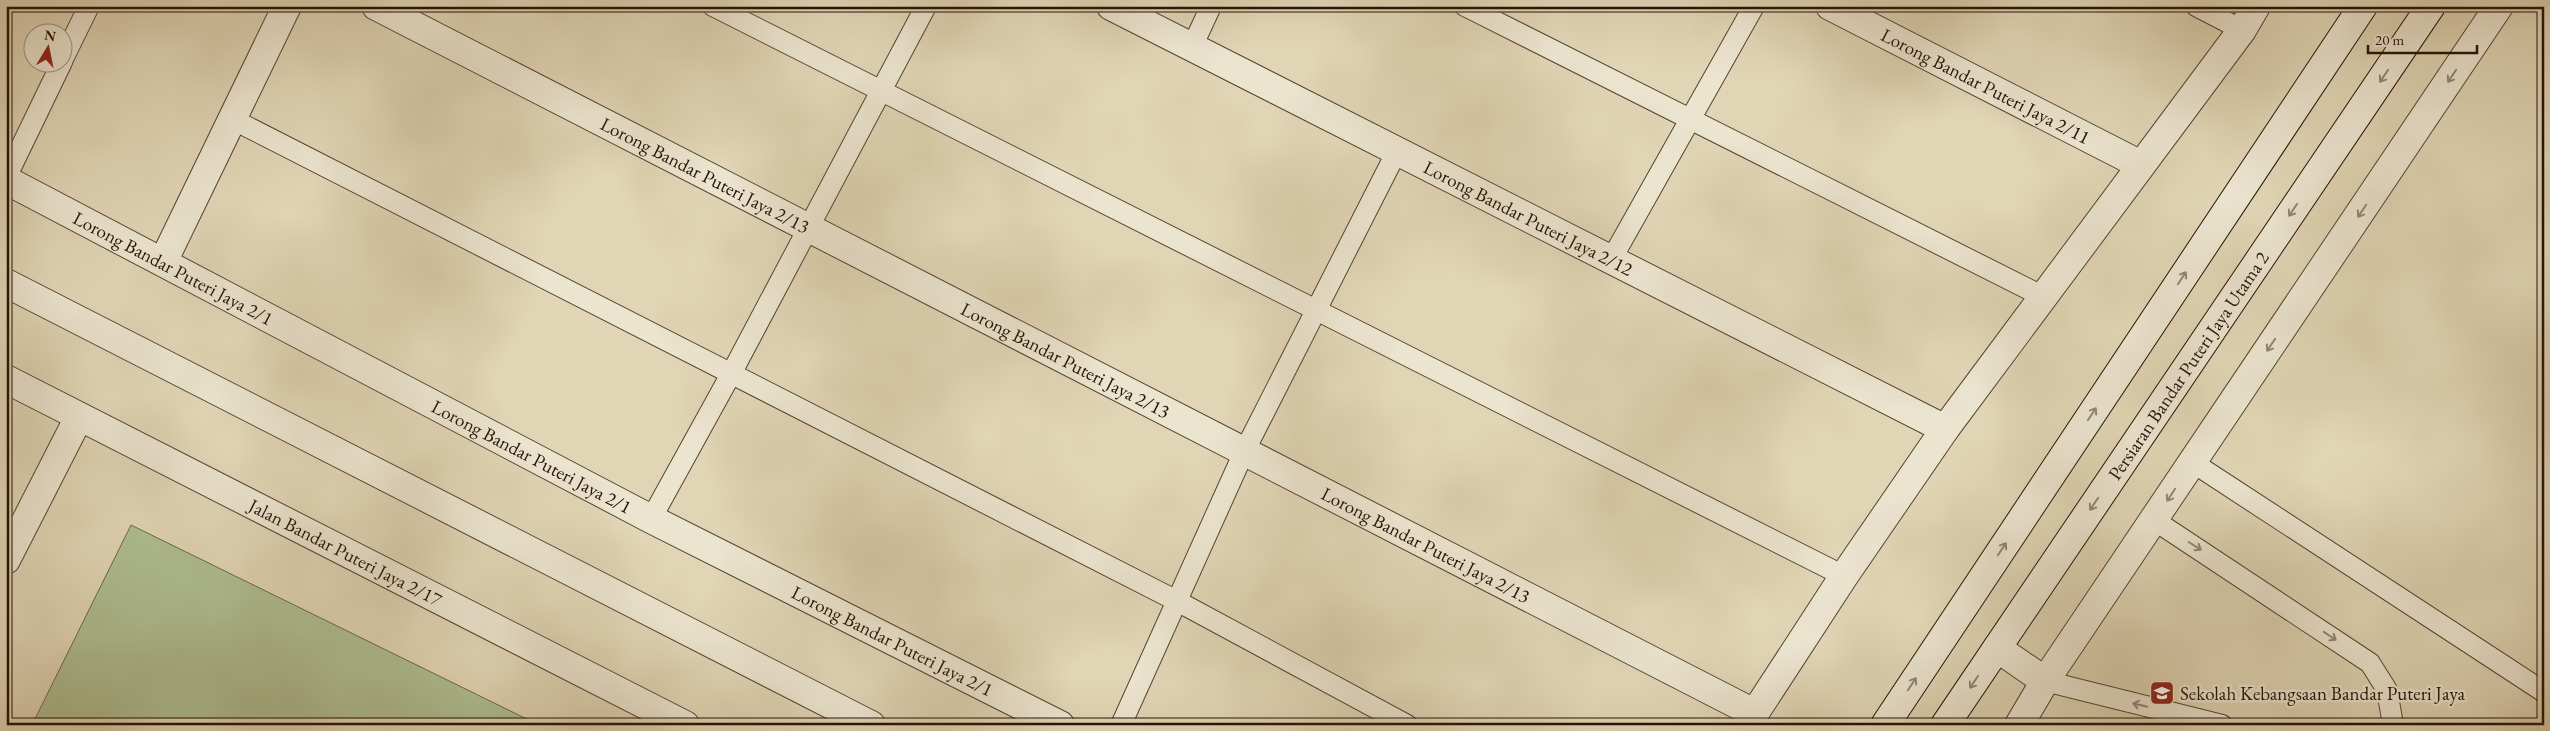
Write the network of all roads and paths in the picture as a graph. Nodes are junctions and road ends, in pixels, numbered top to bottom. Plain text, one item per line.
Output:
1 (89, 6) edge
2 (287, 6) edge
3 (376, 6) edge
4 (713, 6) edge
5 (926, 6) edge
6 (1111, 6) edge
7 (1211, 6) edge
8 (1464, 6) edge
9 (1754, 6) edge
10 (1830, 6) edge
11 (2196, 6) edge
12 (2256, 6) edge
13 (2363, 6) edge
14 (2431, 6) edge
15 (2499, 6) edge
16 (2242, 30) junction
17 (72, 41) edge
18 (1192, 47) junction
19 (57, 72) edge
20 (882, 90) junction
21 (232, 119) junction
22 (1691, 120) junction
23 (1397, 151) junction
24 (2141, 165) junction
25 (6, 179) edge
26 (808, 228) junction
27 (1611, 260) junction
28 (163, 262) junction
29 (6, 282) edge
30 (2044, 297) junction
31 (1317, 309) junction
32 (731, 374) junction
33 (6, 379) edge
34 (79, 417) junction
35 (1945, 429) junction
36 (1244, 452) junction
37 (2192, 462) junction
38 (651, 519) junction
39 (2154, 520) junction
40 (6, 560) edge
41 (1844, 576) junction
42 (1177, 601) junction
43 (1997, 648) junction
44 (2045, 681) junction
45 (2544, 692) edge
46 (1751, 719) edge
47 (686, 725) edge
48 (871, 725) edge
49 (1060, 725) edge
50 (1121, 725) edge
51 (1407, 725) edge
52 (1885, 725) edge
53 (1945, 725) edge
54 (2019, 725) edge
55 (2222, 725) edge
56 (2393, 725) edge

1 - 17 lane
2 - 21 street
3 - 26 street, Lorong Bandar Puteri Jaya 2/13
4 - 20 lane
5 - 20 lane
6 - 18 street, Lorong Bandar Puteri Jaya 2/12
7 - 18 lane
8 - 22 lane
9 - 22 lane
10 - 24 street, Lorong Bandar Puteri Jaya 2/11
11 - 16 lane
12 - 16 street
52 -> 13 street
14 -> 43 street, Persiaran Bandar Puteri Jaya Utama 2
15 -> 37 street
16 - 24 street
18 - 23 street, Lorong Bandar Puteri Jaya 2/12
19 - 25 lane
20 - 26 lane
20 - 31 lane
21 - 28 street
21 - 32 lane
22 - 27 lane
22 - 30 lane
23 - 27 street, Lorong Bandar Puteri Jaya 2/12
23 - 31 lane
24 - 30 street
25 - 28 street, Lorong Bandar Puteri Jaya 2/1
26 - 32 lane
26 - 36 street, Lorong Bandar Puteri Jaya 2/13
27 - 35 street, Lorong Bandar Puteri Jaya 2/12
28 - 38 street, Lorong Bandar Puteri Jaya 2/1
29 - 48 street
30 - 35 street
31 - 36 lane
31 - 41 lane
32 - 38 lane
32 - 42 lane
33 - 34 street, Jalan Bandar Puteri Jaya 2/17
34 - 40 street
34 - 47 street, Jalan Bandar Puteri Jaya 2/17
35 - 41 street
36 - 42 lane
36 - 46 street, Lorong Bandar Puteri Jaya 2/13
37 -> 39 street
37 - 45 lane
38 - 49 street, Lorong Bandar Puteri Jaya 2/1
39 - 44 street
39 -> 56 lane
41 - 46 street
42 - 50 lane
42 - 51 lane
43 - 44 street
43 -> 53 street, Persiaran Bandar Puteri Jaya Utama 2
44 - 54 street
55 -> 44 lane

